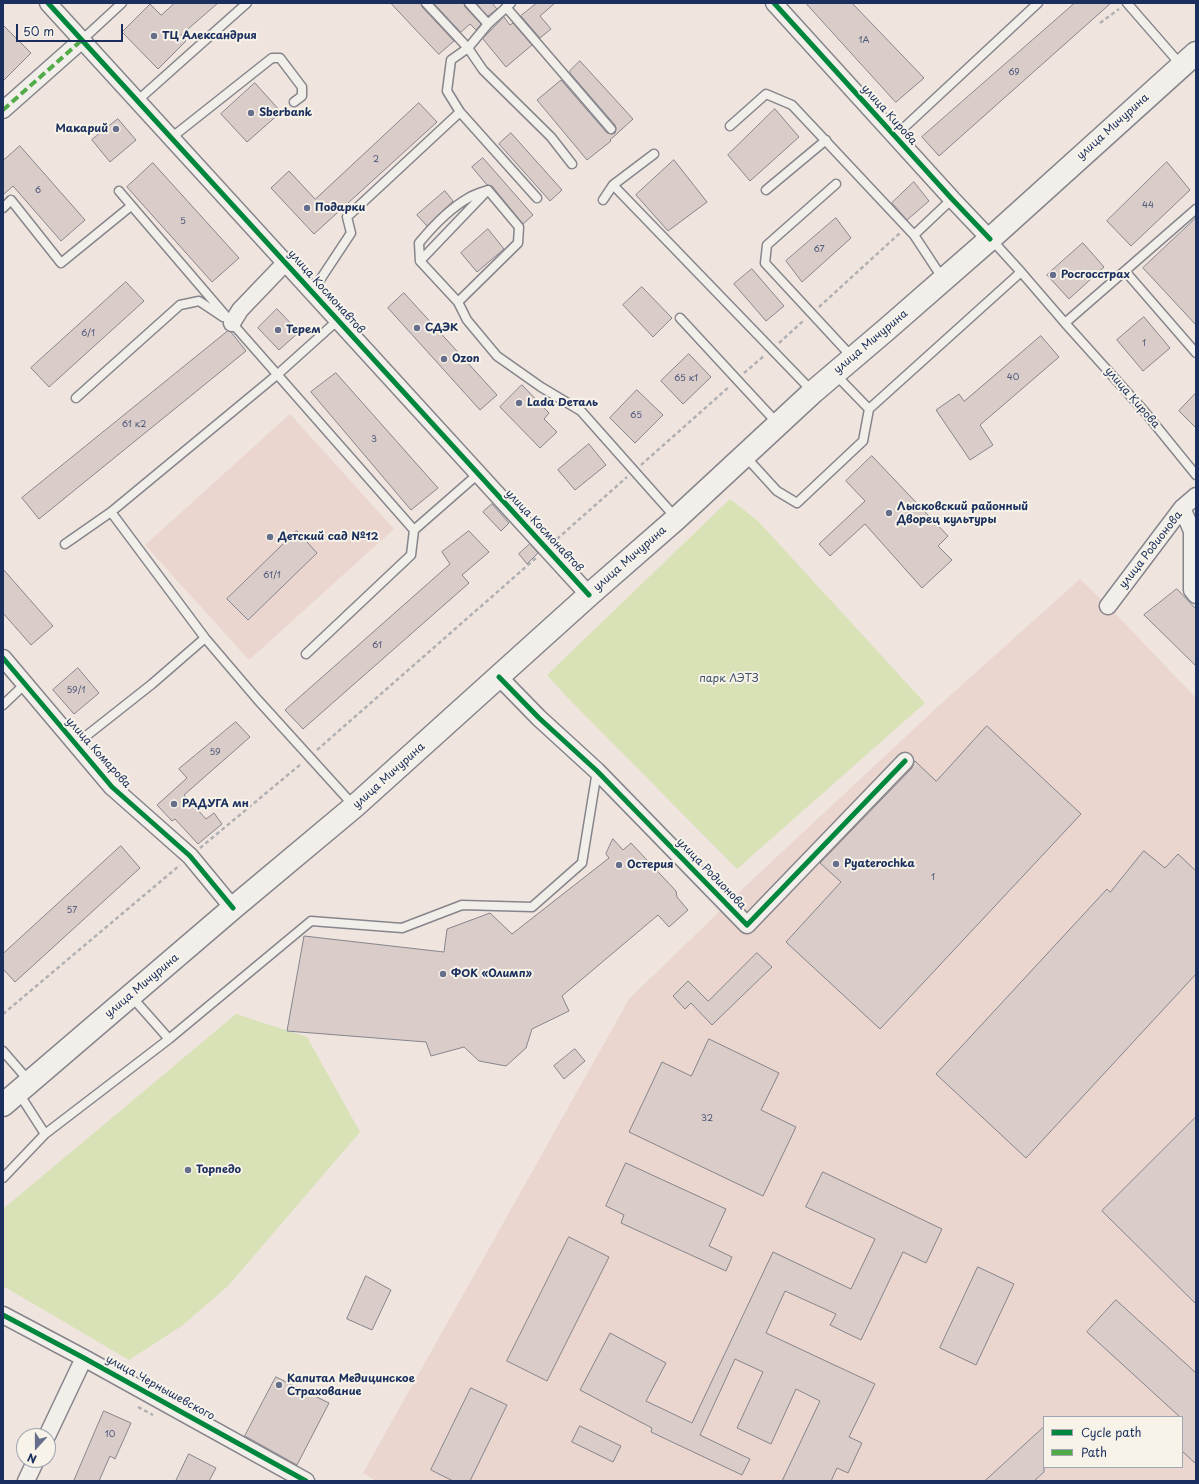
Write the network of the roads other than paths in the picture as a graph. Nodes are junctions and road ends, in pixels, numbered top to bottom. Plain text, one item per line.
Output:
1 (48, 3) edge
2 (122, 3) edge
3 (247, 3) edge
4 (426, 3) edge
5 (469, 3) edge
6 (774, 3) edge
7 (1038, 3) edge
8 (1127, 3) edge
9 (509, 5) edge
10 (488, 24) junction
11 (82, 40) junction
12 (468, 48) junction
13 (1189, 59) edge
14 (137, 101) junction
15 (294, 102) dead end
16 (5, 105) edge
17 (460, 112) junction
18 (730, 126) dead end
19 (611, 129) dead end
20 (895, 136) junction
21 (171, 138) junction
22 (826, 140) junction
23 (654, 154) dead end
24 (572, 164) dead end
25 (836, 184) dead end
26 (613, 185) junction
27 (488, 190) junction
28 (766, 190) dead end
29 (119, 191) dead end
30 (537, 198) dead end
31 (952, 199) junction
32 (603, 200) dead end
33 (131, 206) junction
34 (3, 208) edge
35 (1196, 209) edge
36 (914, 235) junction
37 (990, 239) junction
38 (420, 261) junction
39 (285, 263) junction
40 (1125, 271) junction
41 (1021, 272) junction
42 (943, 280) junction
43 (312, 292) junction
44 (458, 302) junction
45 (680, 318) dead end
46 (338, 320) junction
47 (232, 323) junction
48 (1065, 323) junction
49 (1196, 353) edge
50 (852, 358) junction
51 (834, 373) junction
52 (278, 374) junction
53 (813, 392) junction
54 (76, 398) dead end
55 (869, 409) junction
56 (778, 424) junction
57 (744, 456) junction
58 (478, 474) junction
59 (1196, 475) edge
60 (1196, 496) edge
61 (1182, 508) junction
62 (111, 512) junction
63 (676, 518) junction
64 (414, 530) junction
65 (65, 544) dead end
66 (589, 595) junction
67 (1196, 595) edge
68 (1108, 606) dead end
69 (205, 638) junction
70 (306, 654) dead end
71 (3, 658) edge
72 (498, 677) junction
73 (25, 684) junction
74 (3, 705) edge
75 (76, 744) junction
76 (905, 761) dead end
77 (597, 770) junction
78 (355, 806) junction
79 (233, 908) junction
80 (130, 996) junction
81 (169, 1038) junction
82 (3, 1051) edge
83 (17, 1093) edge
84 (45, 1134) junction
85 (3, 1178) edge
86 (3, 1315) edge
87 (84, 1358) junction
88 (51, 1428) edge
89 (32, 1468) edge
90 (26, 1481) edge
91 (306, 1481) edge

1 - 11 street, улица Космонавтов
2 - 11 lane
3 - 14 lane
4 - 12 lane
5 - 10 lane
6 - 20 street, улица Кирова
7 - 20 lane
8 - 13 lane
9 - 10 lane
9 - 19 lane
10 - 12 lane
11 - 14 street, улица Космонавтов
11 - 16 street
12 - 17 lane
12 - 24 lane
13 - 37 main road, улица Мичурина
14 - 21 street, улица Космонавтов
15 - 21 lane
17 - 30 lane
17 - 43 lane
18 - 22 lane
20 - 31 street, улица Кирова
21 - 39 street, улица Космонавтов
22 - 28 lane
22 - 36 lane
23 - 26 lane
25 - 50 lane
26 - 32 lane
26 - 53 lane
27 - 38 lane
27 - 38 lane
27 - 44 lane
29 - 33 lane
31 - 36 lane
31 - 37 street, улица Кирова
33 - 34 lane
33 - 47 lane
35 - 40 lane
36 - 42 lane
37 - 41 lane, улица Кирова
37 - 42 main road, улица Мичурина
38 - 44 lane
39 - 43 street, улица Космонавтов
39 - 47 street
40 - 48 lane
40 - 49 lane
41 - 48 lane, улица Кирова
41 - 55 lane
42 - 50 main road, улица Мичурина
43 - 46 street, улица Космонавтов
44 - 63 lane
45 - 56 lane
46 - 52 lane
46 - 58 street, улица Космонавтов
47 - 52 lane
47 - 54 lane
48 - 59 lane, улица Кирова
50 - 51 main road, улица Мичурина
51 - 53 main road, улица Мичурина
51 - 55 lane
52 - 62 lane
52 - 64 lane
53 - 56 main road, улица Мичурина
55 - 57 lane
56 - 57 main road, улица Мичурина
57 - 63 main road, улица Мичурина
58 - 64 lane
58 - 66 street, улица Космонавтов
60 - 61 street, улица Родионова
61 - 67 street
61 - 68 street, улица Родионова
62 - 65 lane
62 - 69 lane
63 - 66 main road, улица Мичурина
64 - 70 lane
66 - 72 main road, улица Мичурина
69 - 75 lane
69 - 78 lane
71 - 73 street, улица Комарова
72 - 77 street, улица Родионова
72 - 78 main road, улица Мичурина
73 - 74 lane
73 - 75 street, улица Комарова
75 - 79 street, улица Комарова
76 - 77 street, улица Родионова
77 - 81 lane
78 - 79 main road, улица Мичурина
79 - 80 main road, улица Мичурина
80 - 81 lane
80 - 83 main road, улица Мичурина
81 - 84 lane
82 - 83 lane
83 - 84 lane
84 - 85 lane
86 - 87 street, улица Чернышевского
87 - 88 street
87 - 91 street, улица Чернышевского
89 - 90 street

